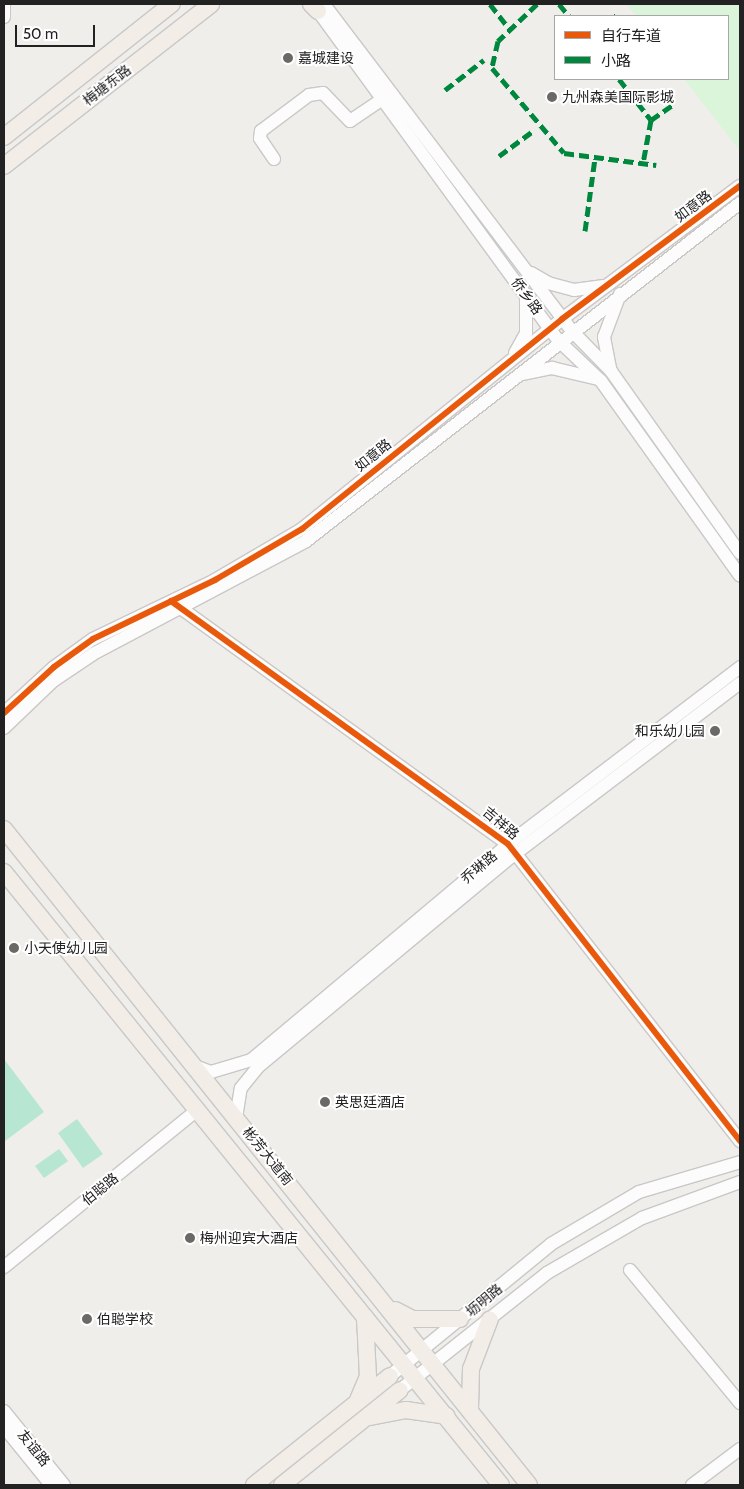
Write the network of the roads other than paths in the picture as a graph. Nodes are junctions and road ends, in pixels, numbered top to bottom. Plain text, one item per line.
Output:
1 (211, 4) edge
2 (4, 5) edge
3 (166, 6) edge
4 (320, 6) edge
5 (4, 17) edge
6 (383, 99) junction
7 (4, 137) edge
8 (274, 159) dead end
9 (4, 166) edge
10 (740, 186) edge
11 (740, 203) edge
12 (525, 268) junction
13 (609, 284) junction
14 (526, 294) junction
15 (620, 294) junction
16 (562, 318) junction
17 (550, 328) junction
18 (572, 331) junction
19 (559, 341) junction
20 (510, 360) junction
21 (611, 371) junction
22 (516, 376) junction
23 (602, 380) junction
24 (740, 553) edge
25 (740, 576) edge
26 (176, 605) junction
27 (740, 667) edge
28 (740, 683) edge
29 (4, 713) edge
30 (4, 728) edge
31 (4, 829) edge
32 (508, 844) junction
33 (516, 854) junction
34 (4, 872) edge
35 (255, 1063) junction
36 (195, 1066) junction
37 (196, 1111) junction
38 (236, 1118) junction
39 (740, 1141) edge
40 (740, 1162) edge
41 (740, 1182) edge
42 (4, 1267) edge
43 (630, 1270) dead end
44 (391, 1308) junction
45 (365, 1317) junction
46 (460, 1319) junction
47 (490, 1319) junction
48 (424, 1350) junction
49 (434, 1364) junction
50 (404, 1365) junction
51 (390, 1376) joint
52 (416, 1378) junction
53 (735, 1387) edge
54 (400, 1390) joint
55 (740, 1403) edge
56 (355, 1405) junction
57 (470, 1409) junction
58 (4, 1411) edge
59 (447, 1416) junction
60 (364, 1419) junction
61 (4, 1427) edge
62 (740, 1449) edge
63 (51, 1485) edge
64 (64, 1485) edge
65 (254, 1485) edge
66 (282, 1485) edge
67 (501, 1485) edge
68 (529, 1485) edge
69 (692, 1485) edge

1 - 9 main road, 梅塘东路
2 - 5 street
3 - 7 main road, 梅塘东路
4 - 6 street, 侨乡路
4 - 12 street, 侨乡路
6 - 8 street
6 - 14 street, 侨乡路
10 - 13 street, 如意路
11 - 15 street, 如意路
12 - 13 street
12 - 16 street, 侨乡路
13 - 16 street, 如意路
14 - 17 street, 侨乡路
14 - 20 street
15 - 18 street, 如意路
15 - 21 street
16 - 17 street, 如意路
16 - 18 street, 侨乡路
17 - 19 street, 侨乡路
17 - 20 street, 如意路
18 - 19 street, 如意路
18 - 21 street, 侨乡路
19 - 22 street, 如意路
19 - 23 street, 侨乡路
20 - 26 street, 如意路
21 - 24 street, 侨乡路
22 - 23 street
22 - 26 street, 如意路
23 - 25 street, 侨乡路
26 - 29 street, 如意路
26 - 30 street, 如意路
26 - 32 street, 吉祥路
27 - 32 street, 乔琳路
28 - 33 street, 乔琳路
31 - 36 main road, 彬芳大道南
32 - 33 street, 吉祥路
32 - 35 street, 乔琳路
33 - 35 street, 乔琳路
33 - 39 street, 吉祥路
34 - 37 main road, 彬芳大道南
35 - 36 street
35 - 38 street
36 - 38 main road, 彬芳大道南
37 - 42 street, 伯聪路
37 - 45 main road, 彬芳大道南
38 - 44 main road, 彬芳大道南
40 - 46 street, 坜明路
41 - 47 street, 坜明路
43 - 53 street
44 - 46 main road
44 - 48 main road, 彬芳大道南
45 - 50 main road, 彬芳大道南
45 - 56 main road
46 - 48 street, 坜明路
47 - 49 street, 坜明路
47 - 57 main road
48 - 49 main road, 彬芳大道南
48 - 50 street, 坜明路
49 - 52 street, 坜明路
49 - 57 main road, 彬芳大道南
50 - 51 street, 坜明路
50 - 52 main road, 彬芳大道南
51 - 56 main road, 坜明路
52 - 54 street, 坜明路
52 - 59 main road, 彬芳大道南
53 - 55 street
54 - 60 main road, 坜明路
56 - 65 main road, 坜明路
57 - 68 main road, 彬芳大道南
58 - 64 street, 友谊路
59 - 60 main road
59 - 67 main road, 彬芳大道南
60 - 66 main road, 坜明路
61 - 63 street, 友谊路
62 - 69 street

